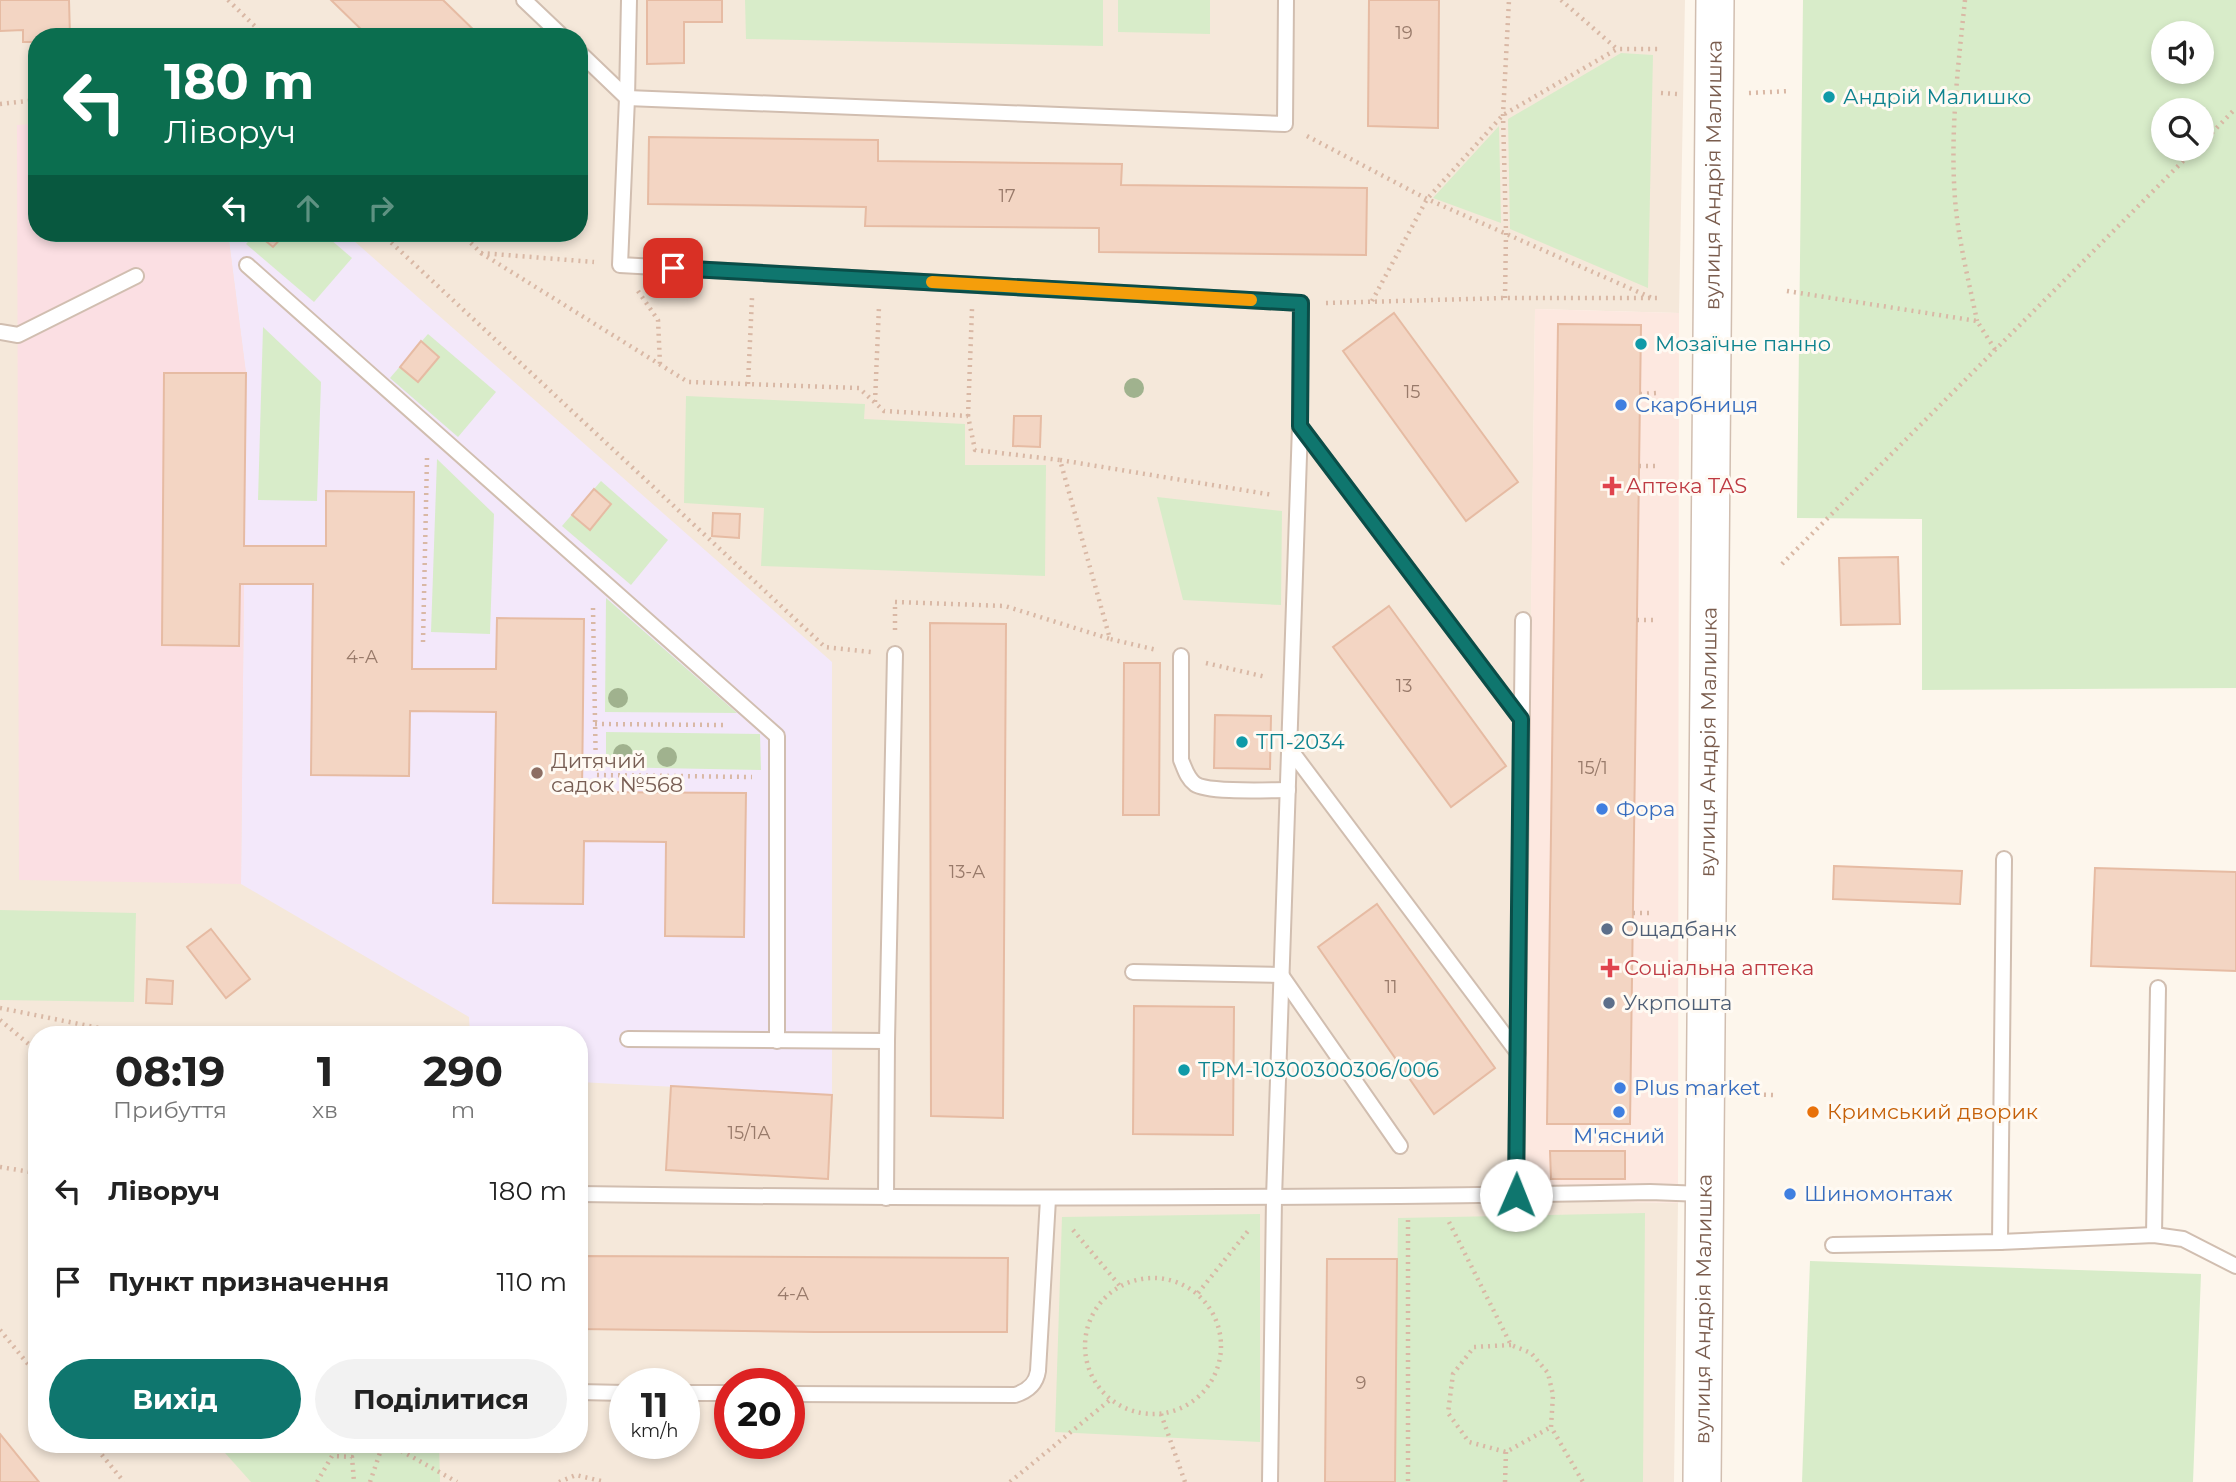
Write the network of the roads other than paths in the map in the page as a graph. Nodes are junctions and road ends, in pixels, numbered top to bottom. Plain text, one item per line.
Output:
1 (524, 0) edge
2 (629, 0) edge
3 (1286, 0) edge
4 (1715, 0) edge
5 (554, 28) edge
6 (588, 61) edge
7 (627, 98) junction
8 (247, 265) dead end
9 (136, 276) dead end
10 (0, 332) edge
11 (1300, 426) junction
12 (1523, 620) dead end
13 (895, 654) road end
14 (1181, 656) road end
15 (1521, 719) junction
16 (1289, 748) junction
17 (1288, 790) junction
18 (2004, 859) dead end
19 (1133, 972) dead end
20 (1281, 975) junction
21 (2158, 988) dead end
22 (628, 1039) dead end
23 (778, 1041) junction
24 (887, 1041) junction
25 (1518, 1053) junction
26 (1400, 1146) dead end
27 (588, 1194) edge
28 (1705, 1194) junction
29 (1516, 1195) junction
30 (886, 1198) junction
31 (1275, 1198) junction
32 (1048, 1199) junction
33 (2154, 1235) junction
34 (2000, 1242) junction
35 (1833, 1245) dead end
36 (2236, 1266) edge
37 (588, 1392) edge
38 (609, 1393) edge
39 (805, 1394) edge
40 (1270, 1482) edge
41 (1702, 1482) edge

1 - 5 lane
2 - 7 lane
3 - 7 lane
4 - 28 street, вулиця Андрія Малишка
6 - 7 lane
7 - 11 lane
8 - 23 lane
9 - 10 lane
11 - 15 lane
11 - 16 lane
12 - 15 lane
13 - 24 lane
14 - 17 lane
15 - 25 lane
16 - 17 lane
16 - 25 lane
17 - 20 lane
18 - 34 lane
19 - 20 lane
20 - 26 lane
20 - 31 lane
21 - 33 lane
22 - 23 lane
23 - 24 lane
24 - 30 lane
25 - 29 lane
27 - 30 lane
28 - 29 lane
28 - 41 street, вулиця Андрія Малишка
29 - 31 lane
30 - 32 lane
31 - 32 lane
31 - 40 lane
32 - 39 lane
33 - 34 lane
33 - 36 lane
34 - 35 lane
37 - 38 lane

